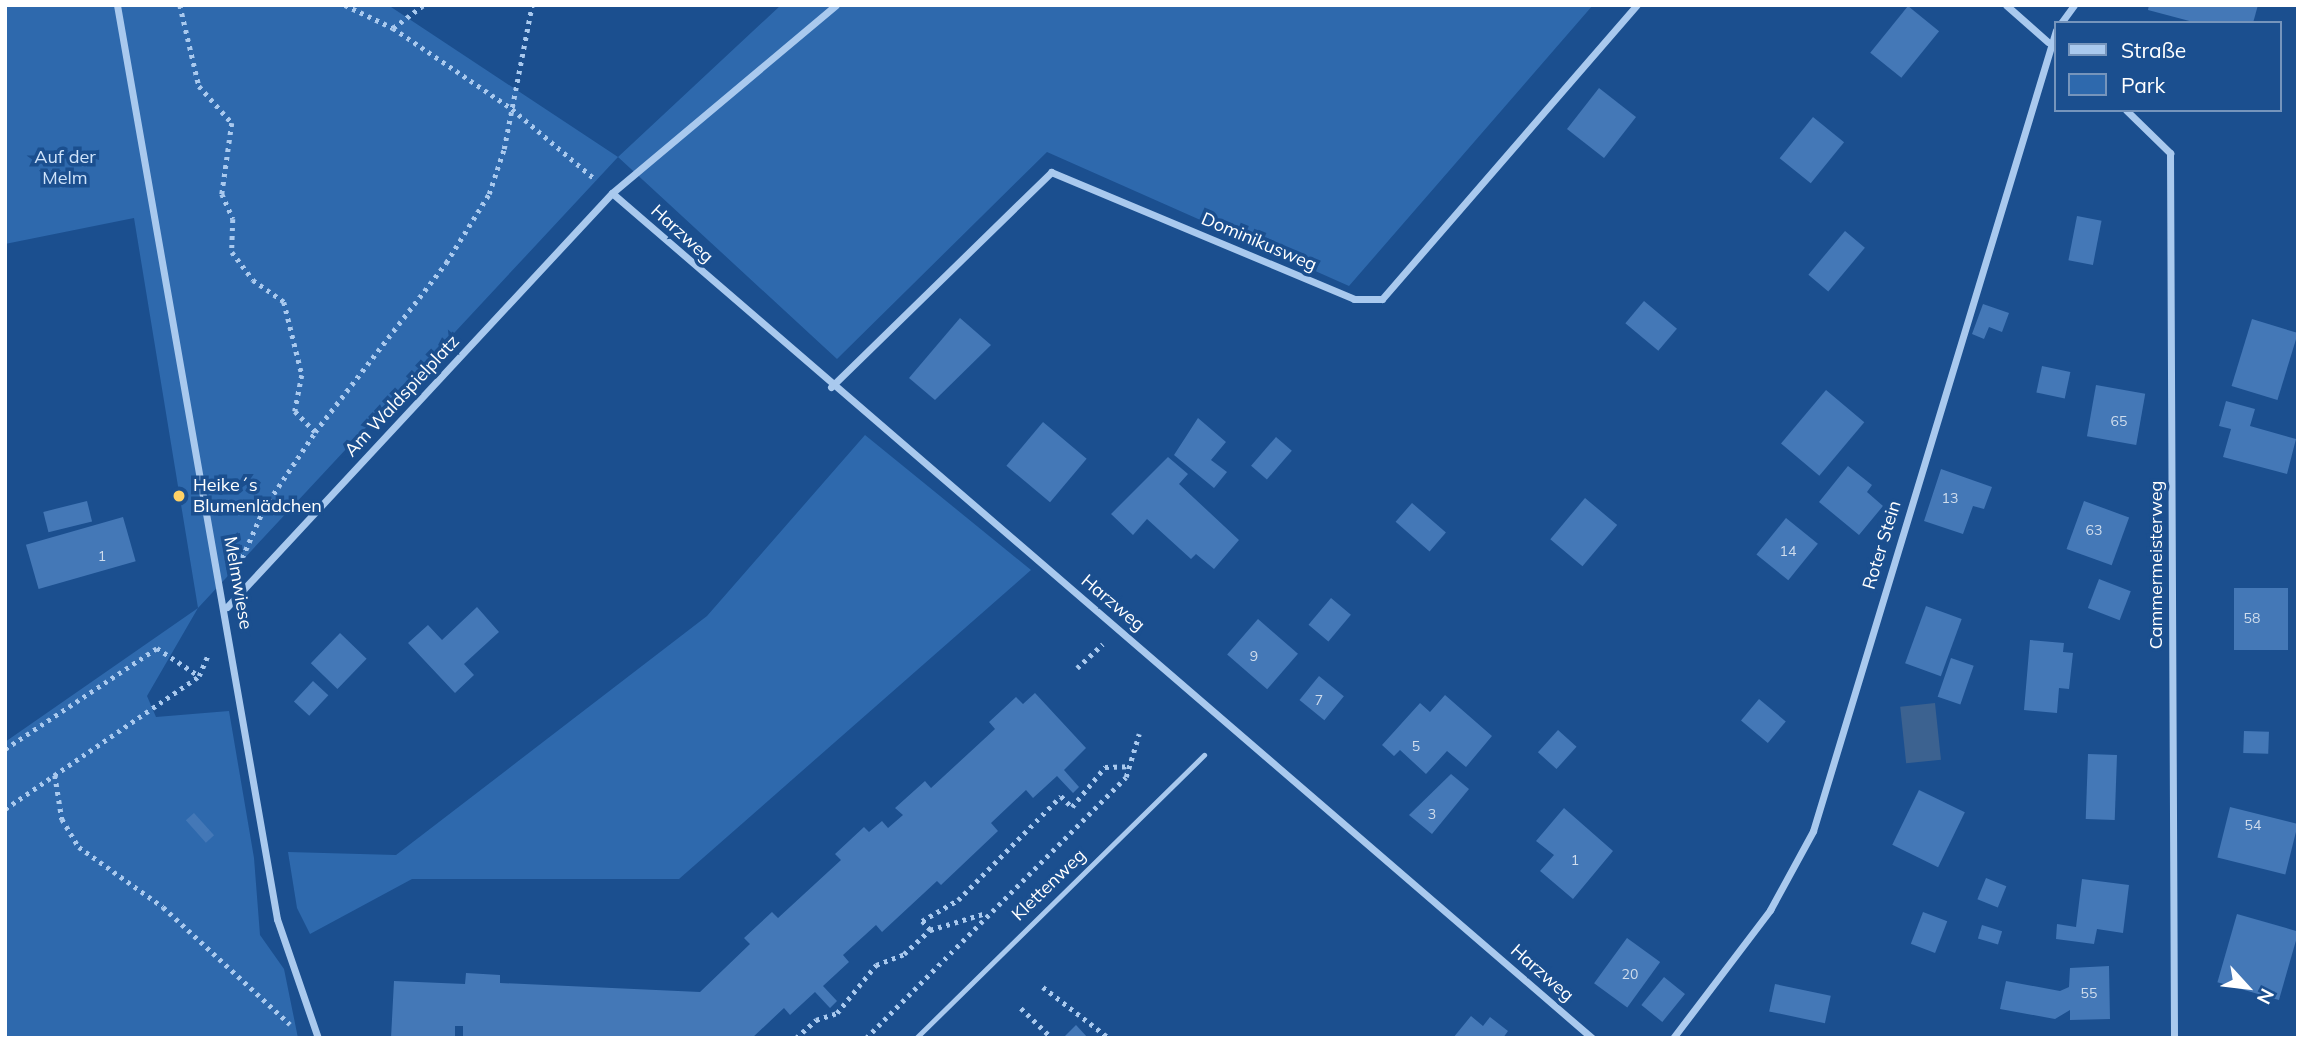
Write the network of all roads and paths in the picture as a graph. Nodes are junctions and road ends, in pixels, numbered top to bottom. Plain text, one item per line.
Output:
1 (117, 5) edge
2 (180, 5) edge
3 (345, 5) edge
4 (424, 5) edge
5 (532, 5) edge
6 (836, 5) edge
7 (1637, 5) edge
8 (2006, 5) edge
9 (2074, 5) edge
10 (2062, 21) edge
11 (393, 28) junction
12 (2054, 33) edge
13 (2048, 42) junction
14 (512, 109) junction
15 (2128, 112) edge
16 (612, 193) junction
17 (831, 387) junction
18 (315, 432) junction
19 (241, 563) dead end
20 (227, 607) junction
21 (1108, 620) junction
22 (1077, 668) dead end
23 (199, 676) junction
24 (1139, 734) dead end
25 (5, 749) edge
26 (1204, 755) dead end
27 (1130, 766) junction
28 (55, 775) junction
29 (5, 809) edge
30 (986, 912) junction
31 (930, 930) junction
32 (1043, 986) dead end
33 (1021, 1008) dead end
34 (317, 1035) edge
35 (796, 1038) edge
36 (866, 1038) edge
37 (916, 1038) edge
38 (1052, 1038) edge
39 (1109, 1038) edge
40 (1592, 1038) edge
41 (1673, 1038) edge
42 (2174, 1038) edge

1 - 20 street, Melmwiese
2 - 18 path
3 - 11 path
4 - 11 path
5 - 14 path
6 - 16 street, Am Waldspielplatz
7 - 17 street, Dominikusweg
8 - 13 street
9 - 10 street
11 - 14 path
12 - 13 street, Roter Stein
13 - 41 street, Roter Stein
14 - 16 path
14 - 18 path
15 - 42 street, Cammermeisterweg
16 - 17 street, Harzweg
16 - 20 street, Am Waldspielplatz
17 - 21 street, Harzweg
18 - 19 path
20 - 23 path
20 - 34 street, Melmwiese
21 - 22 path
21 - 40 street, Harzweg
23 - 25 path
23 - 28 path
24 - 27 path
26 - 37 lane, Klettenweg
27 - 30 path
27 - 31 path
28 - 29 path
28 - 34 path
30 - 31 path
30 - 36 path
31 - 35 path
32 - 39 path
33 - 38 path

